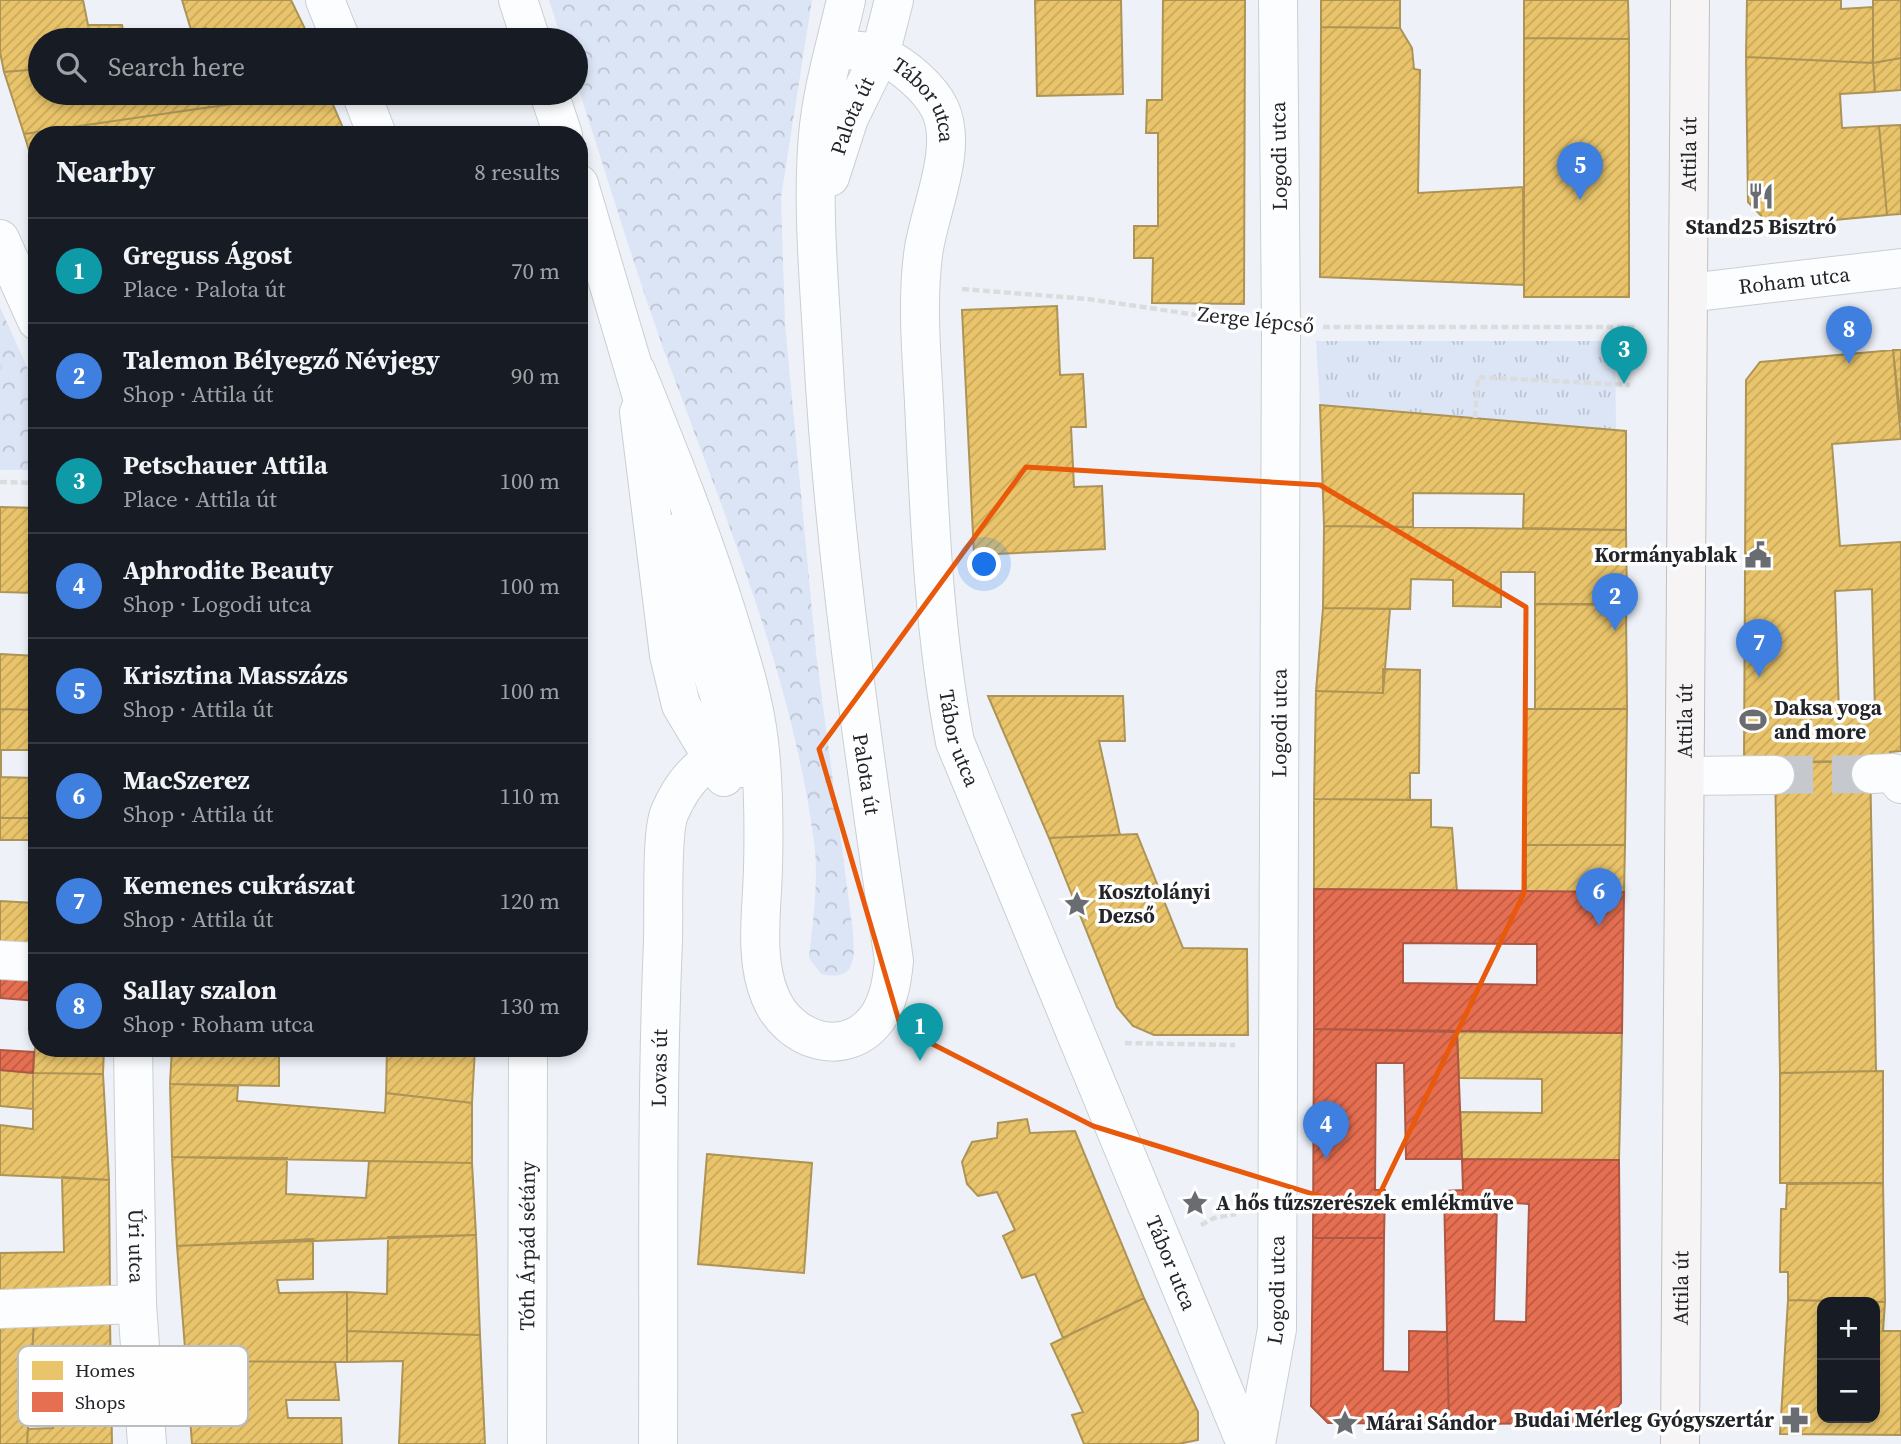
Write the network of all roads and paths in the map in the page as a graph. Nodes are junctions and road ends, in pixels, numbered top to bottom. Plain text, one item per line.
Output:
1 (325, 0) edge
2 (518, 0) edge
3 (846, 0) edge
4 (894, 0) edge
5 (1278, 0) edge
6 (1690, 0) edge
7 (336, 28) edge
8 (527, 28) edge
9 (835, 49) junction
10 (880, 55) junction
11 (366, 105) edge
12 (553, 105) edge
13 (374, 126) edge
14 (560, 126) edge
15 (588, 214) edge
16 (818, 234) junction
17 (0, 239) edge
18 (1901, 268) edge
19 (919, 286) junction
20 (1688, 293) junction
21 (28, 301) edge
22 (1281, 327) junction
23 (1637, 327) dead end
24 (0, 364) edge
25 (0, 370) edge
26 (1630, 385) dead end
27 (1475, 418) dead end
28 (0, 482) edge
29 (28, 483) edge
30 (736, 749) junction
31 (1775, 775) tunnel mouth
32 (1685, 776) junction
33 (0, 960) edge
34 (28, 962) edge
35 (1080, 1043) junction
36 (1278, 1045) junction
37 (133, 1057) edge
38 (528, 1057) edge
39 (1278, 1206) junction
40 (1163, 1244) junction
41 (137, 1304) junction
42 (0, 1310) edge
43 (140, 1346) edge
44 (146, 1426) edge
45 (147, 1444) edge
46 (527, 1444) edge
47 (658, 1444) edge
48 (1246, 1444) edge
49 (1256, 1444) edge
50 (1680, 1444) edge

1 - 7 street
2 - 8 street
3 - 9 street, Palota út
4 - 10 street, Palota út
5 - 22 street, Logodi utca
6 - 20 main road, Attila út
9 - 10 street, Tábor utca
9 - 16 street, Palota út
10 - 16 street, Palota út
10 - 19 street, Tábor utca
11 - 13 street
12 - 14 street
15 - 30 street, Palota út
16 - 30 street, Palota út
17 - 21 street
18 - 20 street, Roham utca
19 - 22 path, Zerge lépcső
19 - 35 street, Tábor utca
20 - 32 main road, Attila út
22 - 23 path, Zerge lépcső
22 - 36 street, Logodi utca
24 - 25 path
26 - 27 path
28 - 29 path
30 - 47 street, Lovas út
31 - 32 street
32 - 50 main road, Attila út
33 - 34 street
35 - 36 path
35 - 40 street, Tábor utca
36 - 39 street, Logodi utca
37 - 41 street, Úri utca
38 - 46 street, Tóth Árpád sétány
39 - 40 path
39 - 49 street, Logodi utca
40 - 48 street, Tábor utca
41 - 42 street
41 - 43 street, Úri utca
44 - 45 street, Úri utca

